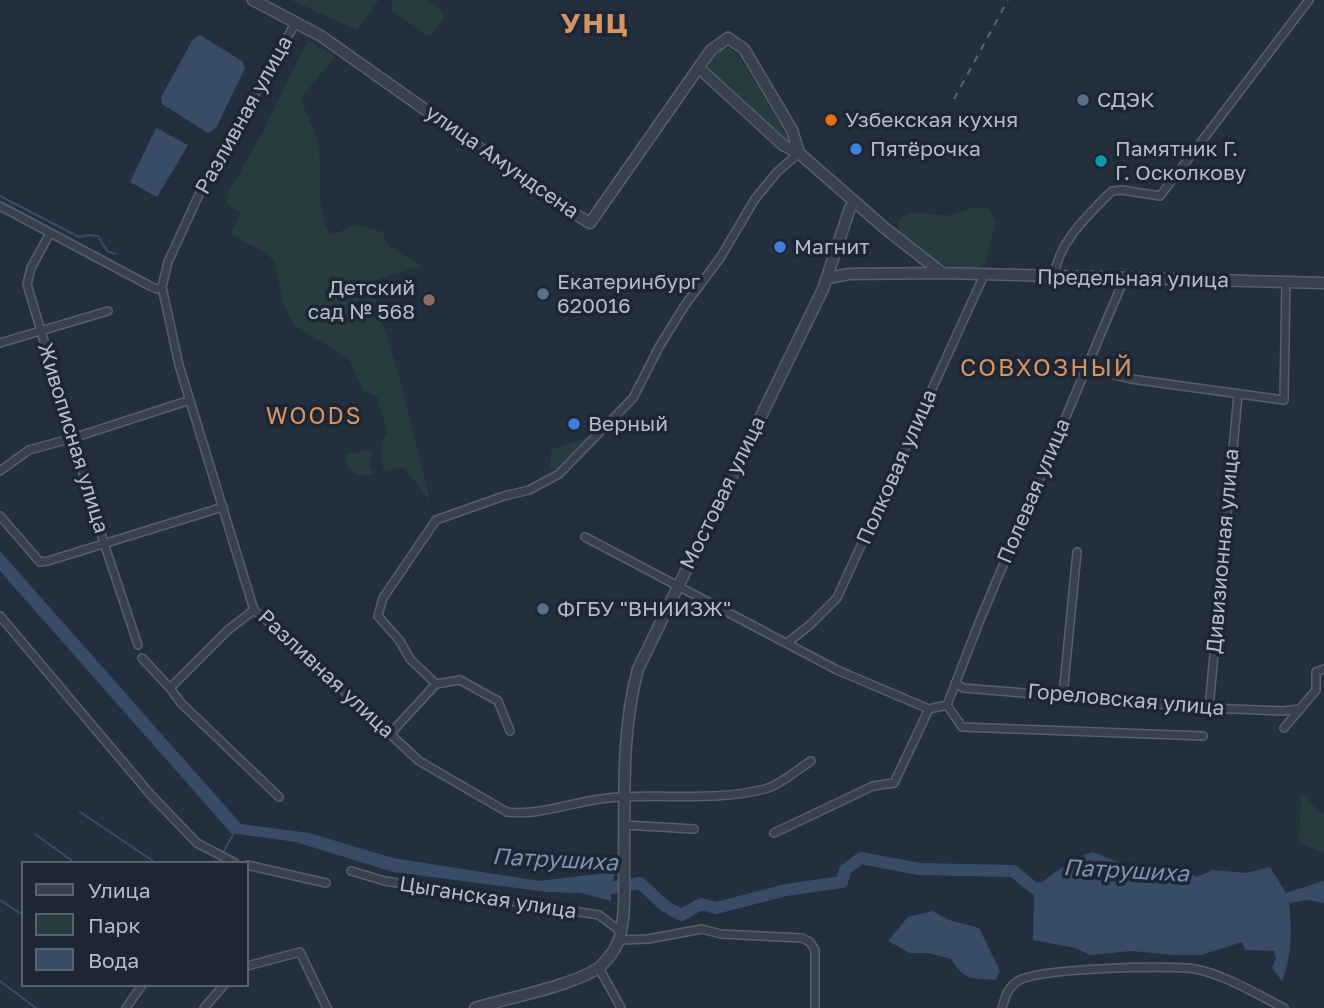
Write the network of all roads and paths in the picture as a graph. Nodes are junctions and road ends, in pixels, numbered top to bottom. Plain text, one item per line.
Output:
1 (253, 0) edge
2 (1309, 0) edge
3 (296, 22) junction
4 (699, 68) junction
5 (799, 153) junction
6 (854, 202) junction
7 (0, 206) edge
8 (50, 233) junction
9 (942, 273) junction
10 (984, 275) junction
11 (1054, 277) junction
12 (828, 278) junction
13 (1124, 279) junction
14 (1286, 282) junction
15 (1324, 283) edge
16 (162, 287) junction
17 (108, 311) dead end
18 (41, 331) junction
19 (0, 343) edge
20 (1085, 368) junction
21 (1238, 395) junction
22 (190, 400) junction
23 (73, 438) junction
24 (0, 471) edge
25 (223, 507) junction
26 (0, 516) edge
27 (585, 537) dead end
28 (104, 543) junction
29 (1077, 552) dead end
30 (678, 587) junction
31 (254, 610) junction
32 (0, 616) edge
33 (787, 643) junction
34 (138, 645) dead end
35 (142, 658) dead end
36 (1324, 669) edge
37 (955, 683) junction
38 (436, 684) junction
39 (170, 688) junction
40 (1063, 695) junction
41 (947, 705) junction
42 (1209, 708) junction
43 (929, 709) junction
44 (1299, 709) junction
45 (1284, 728) dead end
46 (510, 731) dead end
47 (390, 734) junction
48 (1203, 736) dead end
49 (811, 761) dead end
50 (279, 797) dead end
51 (624, 797) junction
52 (625, 825) junction
53 (694, 829) dead end
54 (774, 833) dead end
55 (230, 861) edge
56 (248, 865) edge
57 (351, 871) dead end
58 (326, 883) dead end
59 (620, 935) junction
60 (248, 966) edge
61 (598, 968) junction
62 (141, 987) edge
63 (222, 987) edge
64 (125, 1008) edge
65 (204, 1008) edge
66 (327, 1008) edge
67 (475, 1008) edge
68 (621, 1008) edge
69 (815, 1008) edge
70 (1002, 1008) edge
71 (1284, 1008) edge

1 - 3 street, улица Амундсена
2 - 11 street
3 - 4 street, улица Амундсена
3 - 16 street, Разливная улица
4 - 5 street
4 - 5 street, улица Амундсена
5 - 6 street
5 - 38 street
6 - 9 street
6 - 12 street, Мостовая улица
7 - 8 street
8 - 16 street
8 - 18 street, Живописная улица
9 - 10 street, Предельная улица
9 - 12 street, Предельная улица
10 - 11 street, Предельная улица
10 - 33 street, Полковая улица
11 - 13 street, Предельная улица
12 - 30 street, Мостовая улица
13 - 14 street, Предельная улица
13 - 20 street, Полевая улица
14 - 15 street, Предельная улица
14 - 21 street
16 - 22 street, Разливная улица
17 - 18 street
18 - 19 street
18 - 23 street, Живописная улица
20 - 21 street
20 - 37 street, Полевая улица
21 - 42 street, Дивизионная улица
22 - 23 street
22 - 25 street, Разливная улица
23 - 24 street
23 - 28 street, Живописная улица
25 - 28 street
25 - 31 street, Разливная улица
26 - 28 street
27 - 30 street
28 - 34 street, Живописная улица
29 - 40 street
30 - 33 street
30 - 51 street, Мостовая улица
31 - 39 street
31 - 47 street, Разливная улица
32 - 55 street
33 - 43 street
35 - 39 street
36 - 44 street
37 - 40 street, Гореловская улица
37 - 41 street, Полевая улица
38 - 46 street
38 - 47 street
39 - 50 street
40 - 42 street, Гореловская улица
41 - 43 street
41 - 48 street
42 - 44 street, Гореловская улица
43 - 54 street
44 - 45 street
47 - 51 street, Разливная улица
49 - 51 street, Разливная улица
51 - 52 street, Мостовая улица
52 - 53 street
52 - 59 street, Мостовая улица
56 - 58 street
57 - 59 street, Цыганская улица
59 - 61 street
59 - 69 street
60 - 66 street
61 - 67 street
61 - 68 street
62 - 64 street
63 - 65 street
70 - 71 street

